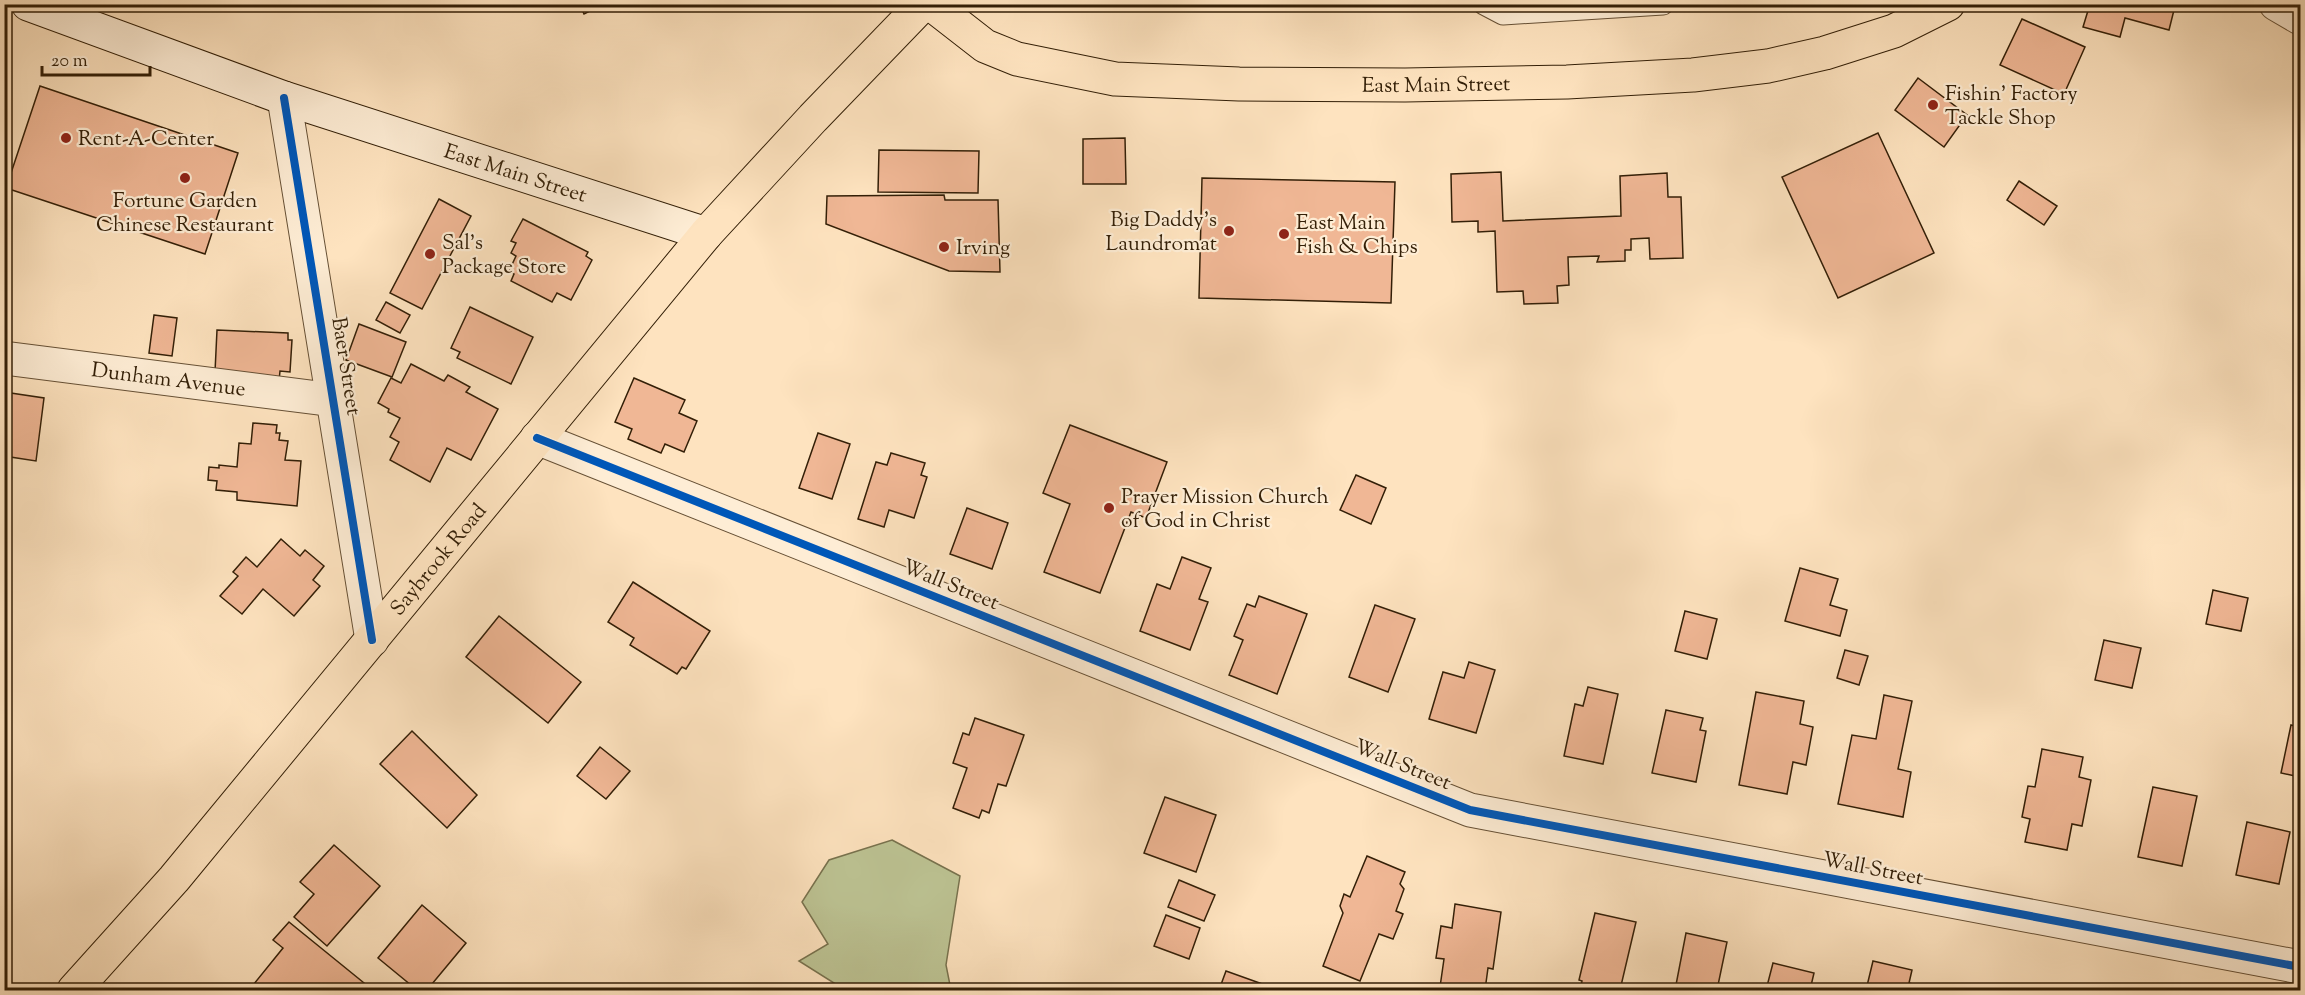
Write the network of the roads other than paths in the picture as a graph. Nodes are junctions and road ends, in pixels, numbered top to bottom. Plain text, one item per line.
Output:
1 (28, 4) edge
2 (923, 4) edge
3 (931, 4) edge
4 (1484, 4) edge
5 (1663, 4) edge
6 (1948, 4) edge
7 (2276, 4) edge
8 (2301, 18) edge
9 (285, 98) junction
10 (706, 234) junction
11 (4, 358) edge
12 (334, 400) junction
13 (537, 438) junction
14 (372, 640) junction
15 (2301, 967) edge
16 (74, 990) edge

1 - 9 street, East Main Street
2 - 10 main road
3 - 6 main road, East Main Street
4 - 5 lane
7 - 8 street
9 - 10 street, East Main Street
9 - 12 street, Baer Street
10 - 13 main road, Saybrook Road
11 - 12 street, Dunham Avenue
12 - 14 street, Baer Street
13 - 14 main road, Saybrook Road
13 - 15 street, Wall Street
14 - 16 main road, Saybrook Road

